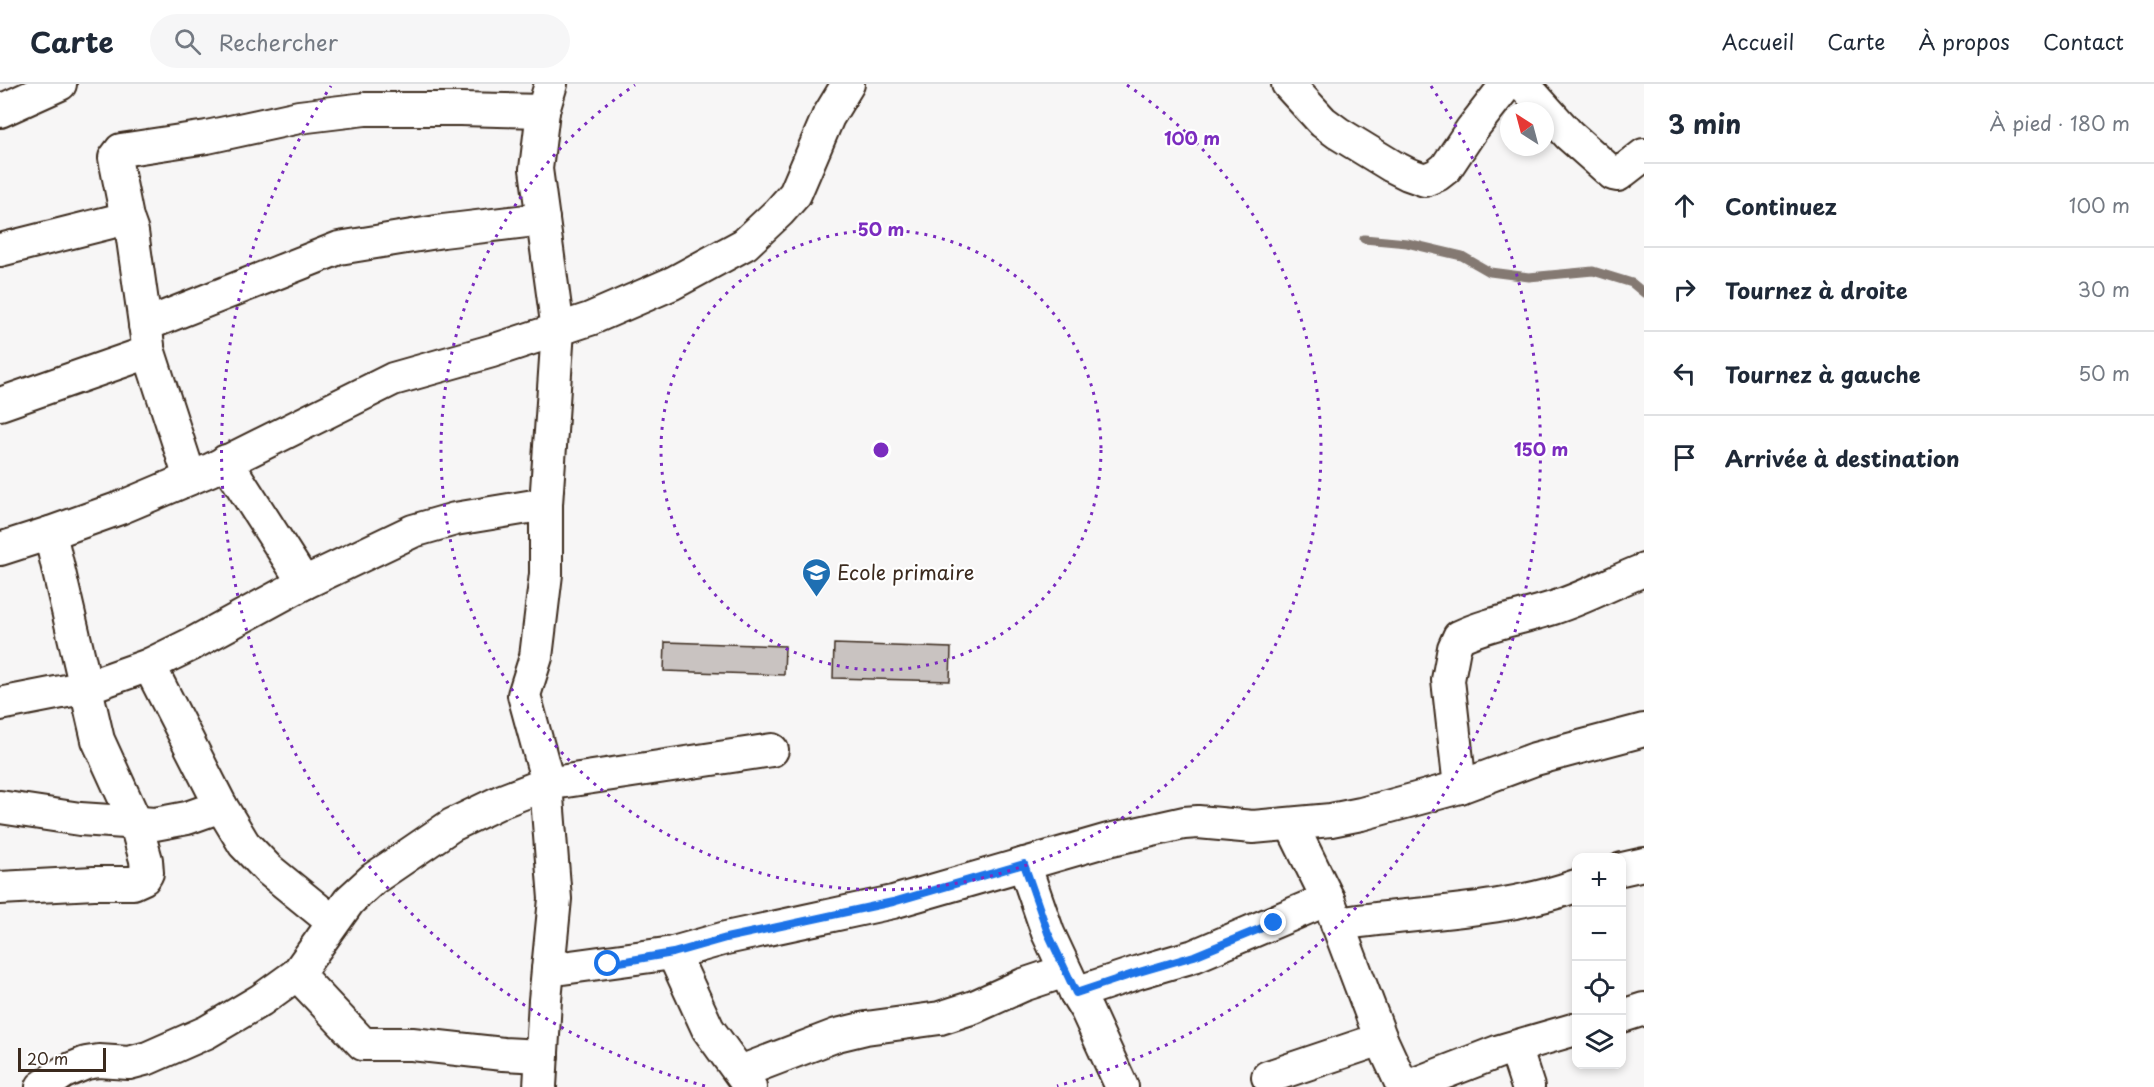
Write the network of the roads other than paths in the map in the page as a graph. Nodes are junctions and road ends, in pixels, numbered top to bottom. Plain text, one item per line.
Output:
1 (60, 84) edge
2 (848, 84) edge
3 (1288, 84) edge
4 (1507, 84) edge
5 (1523, 84) edge
6 (11, 98) edge
7 (547, 98) edge
8 (1644, 154) edge
9 (128, 218) junction
10 (543, 219) junction
11 (0, 250) edge
12 (558, 330) junction
13 (147, 338) junction
14 (0, 404) edge
15 (226, 460) junction
16 (190, 478) junction
17 (546, 504) junction
18 (50, 534) junction
19 (0, 549) edge
20 (1644, 570) edge
21 (304, 583) junction
22 (149, 665) junction
23 (87, 687) junction
24 (0, 704) edge
25 (1644, 730) edge
26 (772, 750) dead end
27 (546, 784) junction
28 (1460, 788) junction
29 (221, 806) junction
30 (0, 807) edge
31 (135, 821) junction
32 (1291, 824) junction
33 (1024, 864) junction
34 (1644, 864) edge
35 (1626, 868) edge
36 (1572, 887) edge
37 (0, 888) edge
38 (1333, 912) junction
39 (333, 922) junction
40 (673, 953) junction
41 (548, 970) junction
42 (297, 974) junction
43 (1071, 982) junction
44 (1644, 1009) edge
45 (1625, 1015) edge
46 (1572, 1030) edge
47 (1381, 1039) junction
48 (1515, 1047) junction
49 (542, 1056) junction
50 (1268, 1077) dead end
51 (745, 1080) edge
52 (42, 1087) edge
53 (540, 1087) edge
54 (1122, 1087) edge
55 (1405, 1087) edge
56 (1528, 1087) edge

1 - 6 street
2 - 12 street
3 - 4 street
5 - 8 street
7 - 9 street
7 - 10 street
9 - 11 street
9 - 13 street
10 - 12 street
10 - 13 street
12 - 15 street
12 - 17 street
13 - 14 street
13 - 16 street
15 - 16 street
15 - 21 street
16 - 18 street
17 - 21 street
17 - 27 street
18 - 19 street
18 - 23 street
20 - 28 street
21 - 22 street
22 - 23 street
22 - 29 street
23 - 24 street
23 - 31 street
25 - 28 street
26 - 27 street
27 - 39 street
27 - 41 street
28 - 32 street
29 - 31 street
29 - 39 street
30 - 31 street
31 - 37 street
32 - 33 street
32 - 38 street
33 - 40 street
33 - 43 street
34 - 35 street
36 - 38 street
38 - 43 street
38 - 47 street
39 - 42 street
40 - 41 street
40 - 51 street
41 - 49 street
42 - 49 street
42 - 52 street
43 - 51 street
43 - 54 street
44 - 45 street
46 - 48 street
47 - 50 street
47 - 55 street
48 - 55 street
48 - 56 street
49 - 53 street

